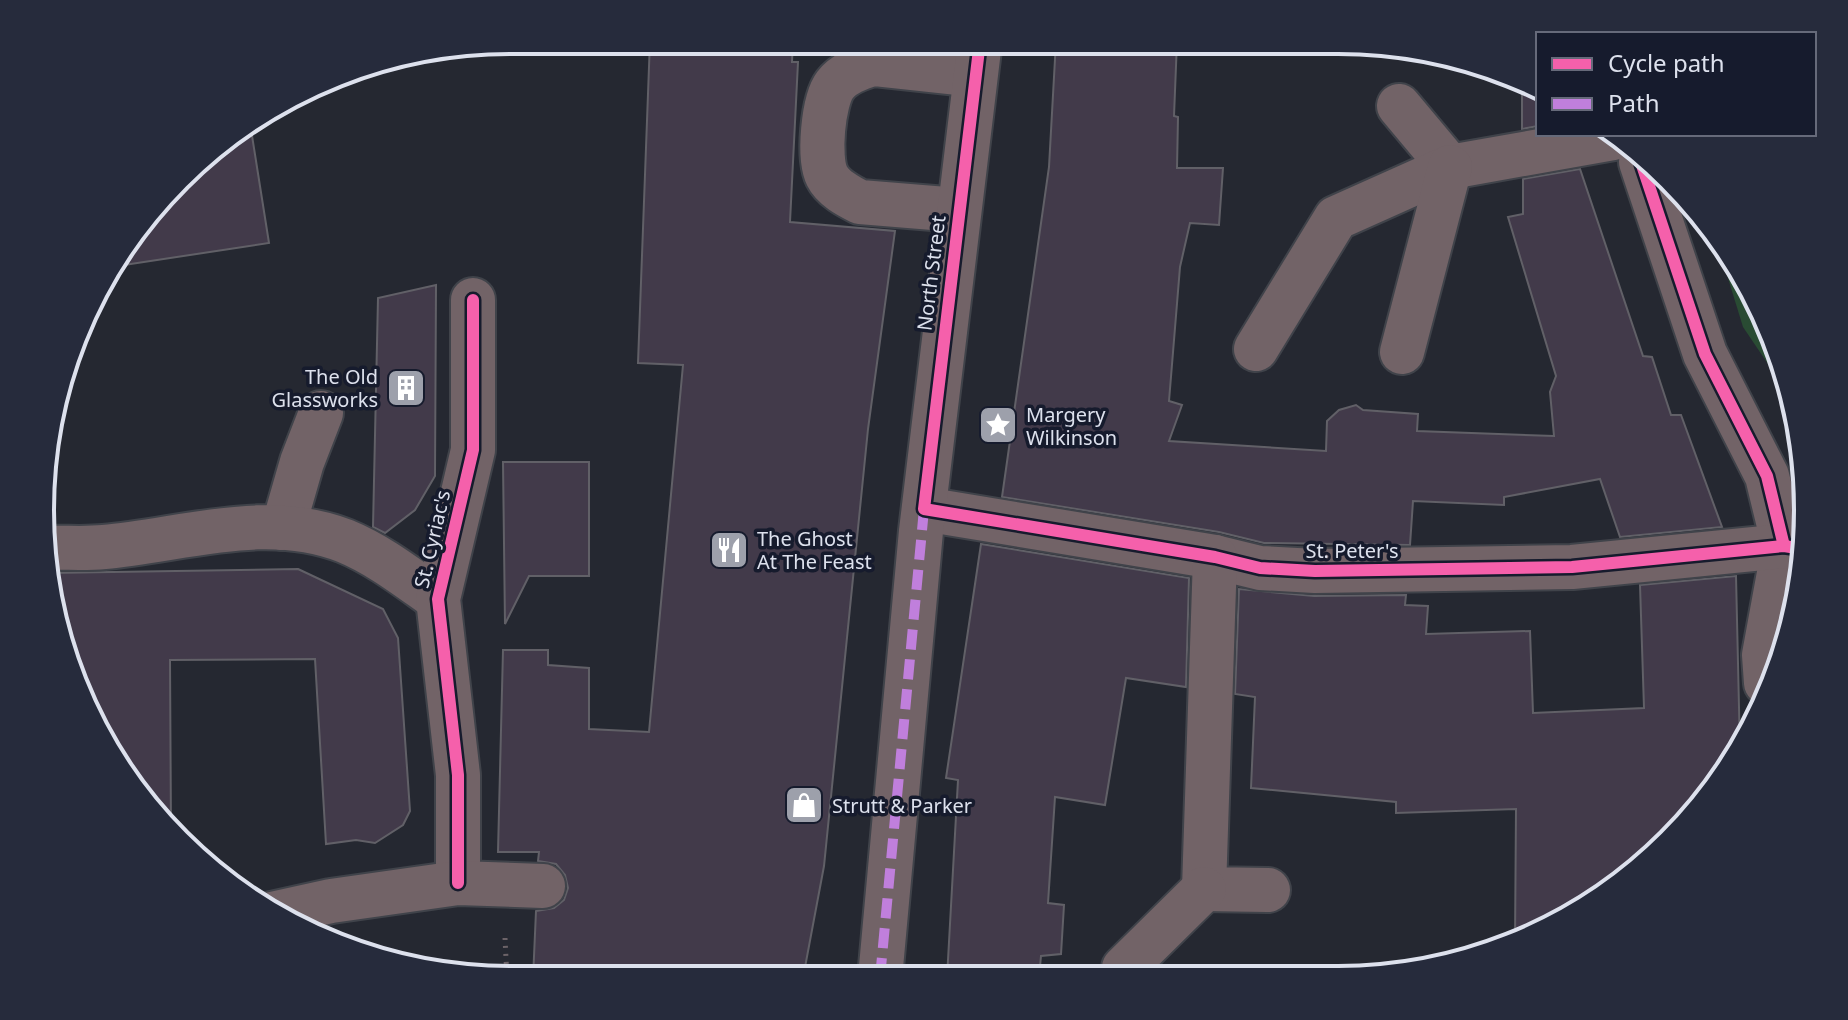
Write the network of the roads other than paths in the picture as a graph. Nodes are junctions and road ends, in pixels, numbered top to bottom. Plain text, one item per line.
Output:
1 (978, 58) edge
2 (1399, 106) dead end
3 (1604, 140) edge
4 (1450, 167) junction
5 (1644, 172) edge
6 (958, 210) junction
7 (473, 300) dead end
8 (1256, 349) dead end
9 (1402, 352) dead end
10 (321, 413) dead end
11 (924, 509) junction
12 (283, 528) junction
13 (1793, 544) edge
14 (56, 548) edge
15 (1792, 548) edge
16 (1215, 557) junction
17 (1791, 558) edge
18 (438, 599) junction
19 (1765, 670) edge
20 (458, 883) junction
21 (543, 886) dead end
22 (1204, 889) junction
23 (1268, 890) dead end
24 (291, 910) edge
25 (881, 966) edge
26 (1126, 966) edge

1 - 6 street, North Street
1 - 6 street
2 - 4 street
3 - 4 street
4 - 8 street
4 - 9 street
5 - 13 street
6 - 11 street, North Street
7 - 18 street, St. Cyriac's
10 - 12 street
11 - 16 street, St. Peter's
11 - 25 street, North Street
12 - 14 street, St. Cyriac's
12 - 18 street, St. Cyriac's
15 - 16 street, St. Peter's
16 - 22 street
17 - 19 street
18 - 20 street, St. Cyriac's
20 - 21 street
20 - 24 street
22 - 23 street
22 - 26 street

